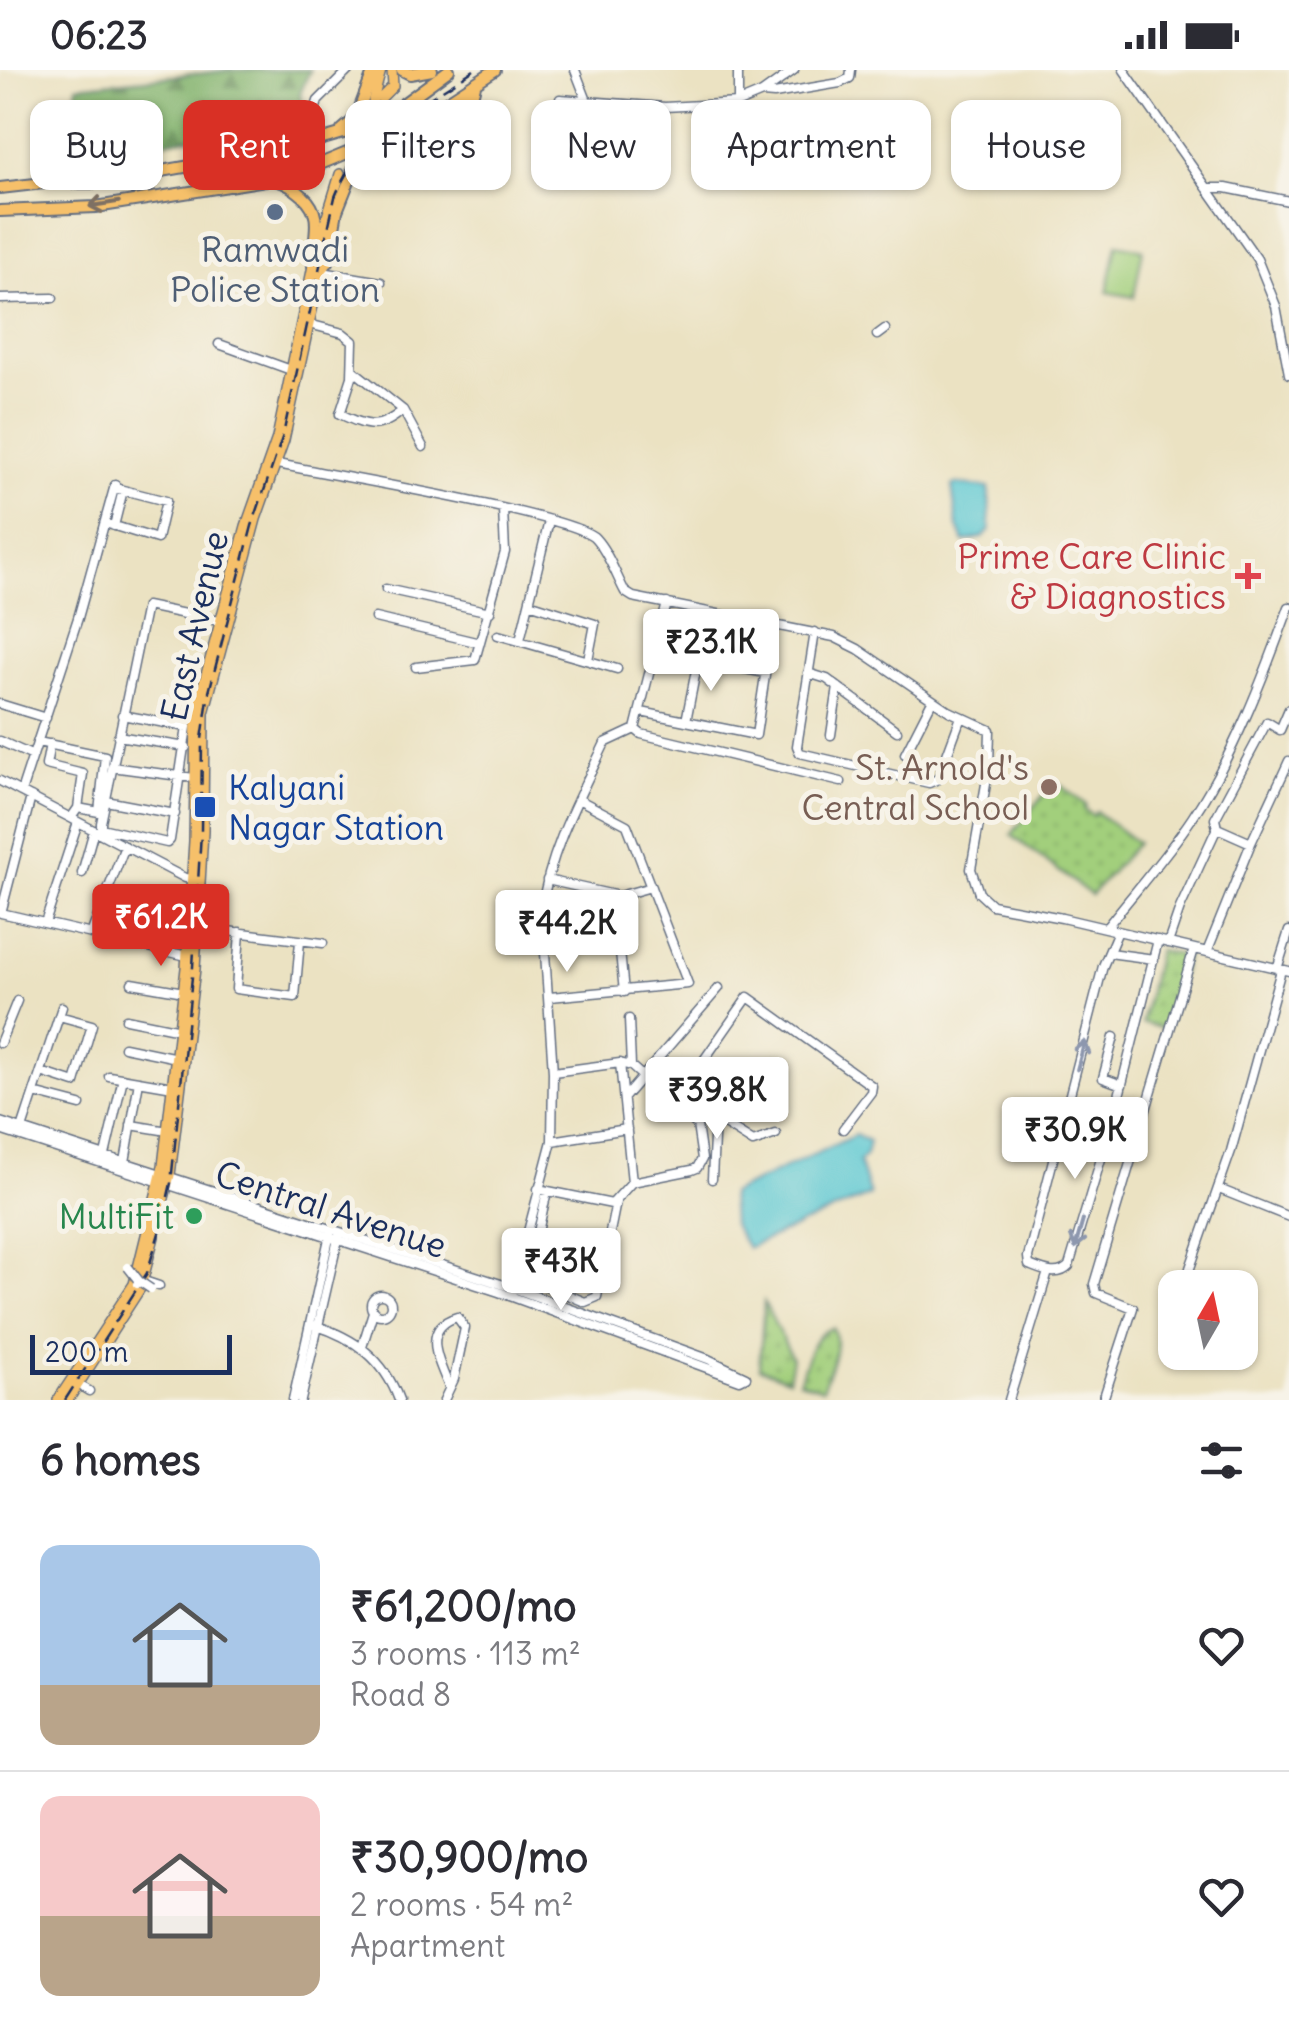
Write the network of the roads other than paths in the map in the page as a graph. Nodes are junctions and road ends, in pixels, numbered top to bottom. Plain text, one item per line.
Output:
1 (349, 70) edge
2 (377, 70) edge
3 (392, 70) edge
4 (402, 70) edge
5 (432, 70) edge
6 (449, 70) edge
7 (496, 70) edge
8 (575, 70) edge
9 (738, 70) edge
10 (794, 70) edge
11 (851, 70) edge
12 (1124, 70) edge
13 (762, 93) junction
14 (319, 100) edge
15 (467, 100) edge
16 (586, 100) edge
17 (738, 100) edge
18 (747, 100) edge
19 (325, 139) edge
20 (325, 140) edge
21 (183, 167) edge
22 (343, 175) tunnel mouth
23 (1207, 188) junction
24 (1, 189) edge
25 (200, 190) edge
26 (296, 190) edge
27 (345, 190) tunnel mouth
28 (1289, 201) edge
29 (1, 209) edge
30 (315, 269) junction
31 (380, 282) dead end
32 (53, 298) dead end
33 (0, 299) edge
34 (1276, 306) junction
35 (1289, 308) edge
36 (305, 323) junction
37 (219, 344) dead end
38 (1288, 361) edge
39 (291, 370) junction
40 (352, 370) junction
41 (1289, 374) edge
42 (403, 410) junction
43 (423, 447) dead end
44 (272, 463) junction
45 (503, 509) junction
46 (549, 521) junction
47 (109, 525) junction
48 (386, 589) dead end
49 (666, 602) junction
50 (529, 603) junction
51 (1289, 607) edge
52 (490, 612) junction
53 (375, 618) dead end
54 (219, 621) junction
55 (773, 623) junction
56 (814, 632) junction
57 (498, 635) dead end
58 (520, 640) junction
59 (480, 643) junction
60 (655, 652) junction
61 (588, 660) junction
62 (698, 660) junction
63 (416, 666) dead end
64 (617, 669) dead end
65 (765, 673) junction
66 (808, 673) junction
67 (838, 687) junction
68 (932, 700) junction
69 (0, 704) edge
70 (1289, 709) edge
71 (641, 712) junction
72 (122, 714) junction
73 (961, 717) junction
74 (46, 718) junction
75 (686, 721) junction
76 (635, 729) junction
77 (897, 731) dead end
78 (831, 734) dead end
79 (118, 736) junction
80 (0, 741) edge
81 (38, 742) junction
82 (50, 744) junction
83 (186, 747) junction
84 (904, 754) dead end
85 (33, 756) junction
86 (1289, 760) edge
87 (112, 767) junction
88 (181, 777) junction
89 (198, 778) junction
90 (0, 781) edge
91 (841, 782) dead end
92 (26, 794) junction
93 (578, 799) junction
94 (106, 802) junction
95 (78, 808) junction
96 (175, 814) junction
97 (74, 820) junction
98 (1217, 828) junction
99 (94, 830) junction
100 (1250, 843) junction
101 (126, 846) junction
102 (82, 873) dead end
103 (196, 879) junction
104 (548, 880) junction
105 (651, 887) junction
106 (619, 896) junction
107 (0, 915) edge
108 (45, 923) junction
109 (196, 927) junction
110 (1106, 928) junction
111 (1118, 931) junction
112 (1289, 931) edge
113 (240, 932) junction
114 (92, 934) junction
115 (300, 941) junction
116 (1163, 942) junction
117 (323, 944) dead end
118 (1194, 949) junction
119 (1207, 952) junction
120 (1109, 953) junction
121 (187, 956) junction
122 (1154, 960) junction
123 (1282, 970) edge
124 (132, 983) dead end
125 (719, 988) dead end
126 (184, 992) junction
127 (624, 992) junction
128 (550, 998) junction
129 (18, 1001) dead end
130 (629, 1018) dead end
131 (126, 1019) dead end
132 (180, 1030) junction
133 (1114, 1037) dead end
134 (0, 1043) edge
135 (124, 1048) dead end
136 (176, 1058) junction
137 (620, 1063) junction
138 (631, 1066) junction
139 (41, 1072) junction
140 (554, 1072) junction
141 (109, 1076) dead end
142 (644, 1077) junction
143 (123, 1078) junction
144 (139, 1081) junction
145 (1122, 1085) junction
146 (173, 1087) junction
147 (34, 1093) junction
148 (624, 1098) junction
149 (80, 1106) dead end
150 (716, 1118) junction
151 (0, 1122) edge
152 (132, 1125) junction
153 (22, 1129) junction
154 (627, 1129) junction
155 (843, 1129) dead end
156 (0, 1130) edge
157 (168, 1131) junction
158 (776, 1134) dead end
159 (552, 1141) junction
160 (105, 1155) junction
161 (125, 1162) junction
162 (165, 1179) junction
163 (712, 1179) dead end
164 (632, 1182) junction
165 (1219, 1188) junction
166 (543, 1190) junction
167 (616, 1202) junction
168 (1289, 1217) edge
169 (336, 1229) junction
170 (333, 1240) junction
171 (132, 1266) junction
172 (1190, 1268) dead end
173 (1048, 1272) junction
174 (148, 1284) junction
175 (512, 1292) junction
176 (374, 1312) dead end
177 (314, 1324) junction
178 (362, 1347) junction
179 (666, 1348) junction
180 (448, 1388) junction
181 (58, 1400) edge
182 (68, 1400) edge
183 (293, 1400) edge
184 (301, 1400) edge
185 (399, 1400) edge
186 (444, 1400) edge
187 (1009, 1400) edge
188 (1103, 1400) edge

1 - 14 street
2 - 3 main road
2 - 19 highway
4 - 5 highway
6 - 20 highway
7 - 15 highway
8 - 16 street
9 - 17 street
10 - 13 street
11 - 13 street
12 - 23 street
13 - 18 street
21 - 24 highway
22 - 30 main road, East Avenue
23 - 28 street
23 - 34 street
25 -> 29 highway
26 - 30 highway
27 - 30 highway
30 - 31 street
30 - 36 main road, East Avenue
32 - 33 street
34 - 35 street
34 - 38 street
36 - 39 main road, East Avenue
36 - 40 street
36 - 44 main road, East Avenue
37 - 39 street
38 - 41 street
39 - 44 main road, East Avenue
40 - 42 street
40 - 42 street
42 - 43 street
44 - 45 street
44 - 54 main road, East Avenue
44 - 89 main road, East Avenue
45 - 46 street
45 - 52 street
46 - 49 street
46 - 50 street
47 - 47 street
47 - 74 street
48 - 52 street
49 - 55 street
49 - 60 street
50 - 58 street
50 - 61 street
51 - 110 street
52 - 59 street
53 - 59 street
54 - 72 street
54 - 89 main road, East Avenue
55 - 56 street
55 - 65 street
56 - 66 street
56 - 68 street
57 - 58 street
58 - 61 street
59 - 63 street
60 - 62 street
60 - 71 street
61 - 64 street
62 - 65 street
62 - 75 street
65 - 75 street
66 - 67 street
66 - 73 street
67 - 77 street
67 - 78 street
68 - 73 street
68 - 84 street
69 - 74 street
70 - 98 street
71 - 75 street
71 - 76 street
72 - 79 street
72 - 83 street
73 - 110 street
74 - 81 street
76 - 91 street
76 - 93 street
79 - 83 street
79 - 87 street
80 - 85 street
81 - 82 street
81 - 85 street
82 - 95 street
82 - 95 street
83 - 88 street
85 - 92 street
86 - 100 street
87 - 88 street
87 - 94 street
88 - 89 street
88 - 96 street
89 - 103 main road, East Avenue
90 - 92 street
92 - 97 street
92 - 107 street
93 - 104 street
93 - 105 street
94 - 96 street
94 - 96 street
95 - 97 street
97 - 99 street
97 - 108 street
98 - 100 street
98 - 116 street
99 - 101 street
99 - 102 street
100 - 119 street
101 - 103 street
101 - 114 street
103 - 109 main road, East Avenue
103 - 121 main road, East Avenue
104 - 106 street
104 - 128 street
105 - 106 street
105 - 127 street
106 - 127 street
107 - 108 street
108 - 114 street
109 - 113 street
109 - 162 main road, East Avenue
110 - 111 street
111 - 116 street
111 - 120 street
112 - 123 street
113 - 115 street
113 - 115 street
114 - 121 street
115 - 117 street
116 - 118 street
116 - 122 street
118 - 119 street
118 - 188 street
119 - 123 street
120 - 122 street
173 -> 120 street
121 - 126 main road, East Avenue
122 - 145 street
123 - 165 street
124 - 126 street
125 - 142 street
126 - 132 main road, East Avenue
127 - 128 street
128 - 140 street
129 - 134 street
130 - 138 street
131 - 132 street
132 - 136 main road, East Avenue
133 - 145 street
135 - 136 street
136 - 146 main road, East Avenue
137 - 138 street
137 - 140 street
137 - 148 street
138 - 142 street
139 - 139 street
139 - 147 street
140 - 159 street
141 - 143 street
142 - 148 street
142 - 164 street
143 - 144 street
143 - 160 street
144 - 146 street
144 - 152 street
145 -> 173 street
146 - 157 main road, East Avenue
147 - 149 street
147 - 153 street
148 - 154 street
150 - 155 street
150 - 158 street
150 - 163 street
151 - 153 street, Central Avenue
152 - 157 street
152 - 161 street
153 - 160 street, Central Avenue
154 - 159 street
154 - 164 street
156 - 162 street, Central Avenue
157 - 162 main road, East Avenue
159 - 166 street
160 - 161 street, Central Avenue
161 - 162 street, Central Avenue
162 - 169 street, Central Avenue
162 - 170 street, Central Avenue
162 - 171 main road, East Avenue
162 - 174 main road, East Avenue
164 - 167 street
165 - 168 street
165 - 172 street
166 - 167 street
166 - 167 street
166 - 175 street
169 - 170 street
169 - 175 street, Central Avenue
170 - 175 street, Central Avenue
170 - 177 street
171 - 174 street, bridge
171 - 181 main road, East Avenue
173 - 187 street
174 - 182 main road, East Avenue
175 - 179 street, Central Avenue
176 - 178 street
177 - 178 street
177 - 183 street
177 - 184 street
178 - 185 street
179 - 179 street, Central Avenue
180 - 180 street
180 - 186 street

